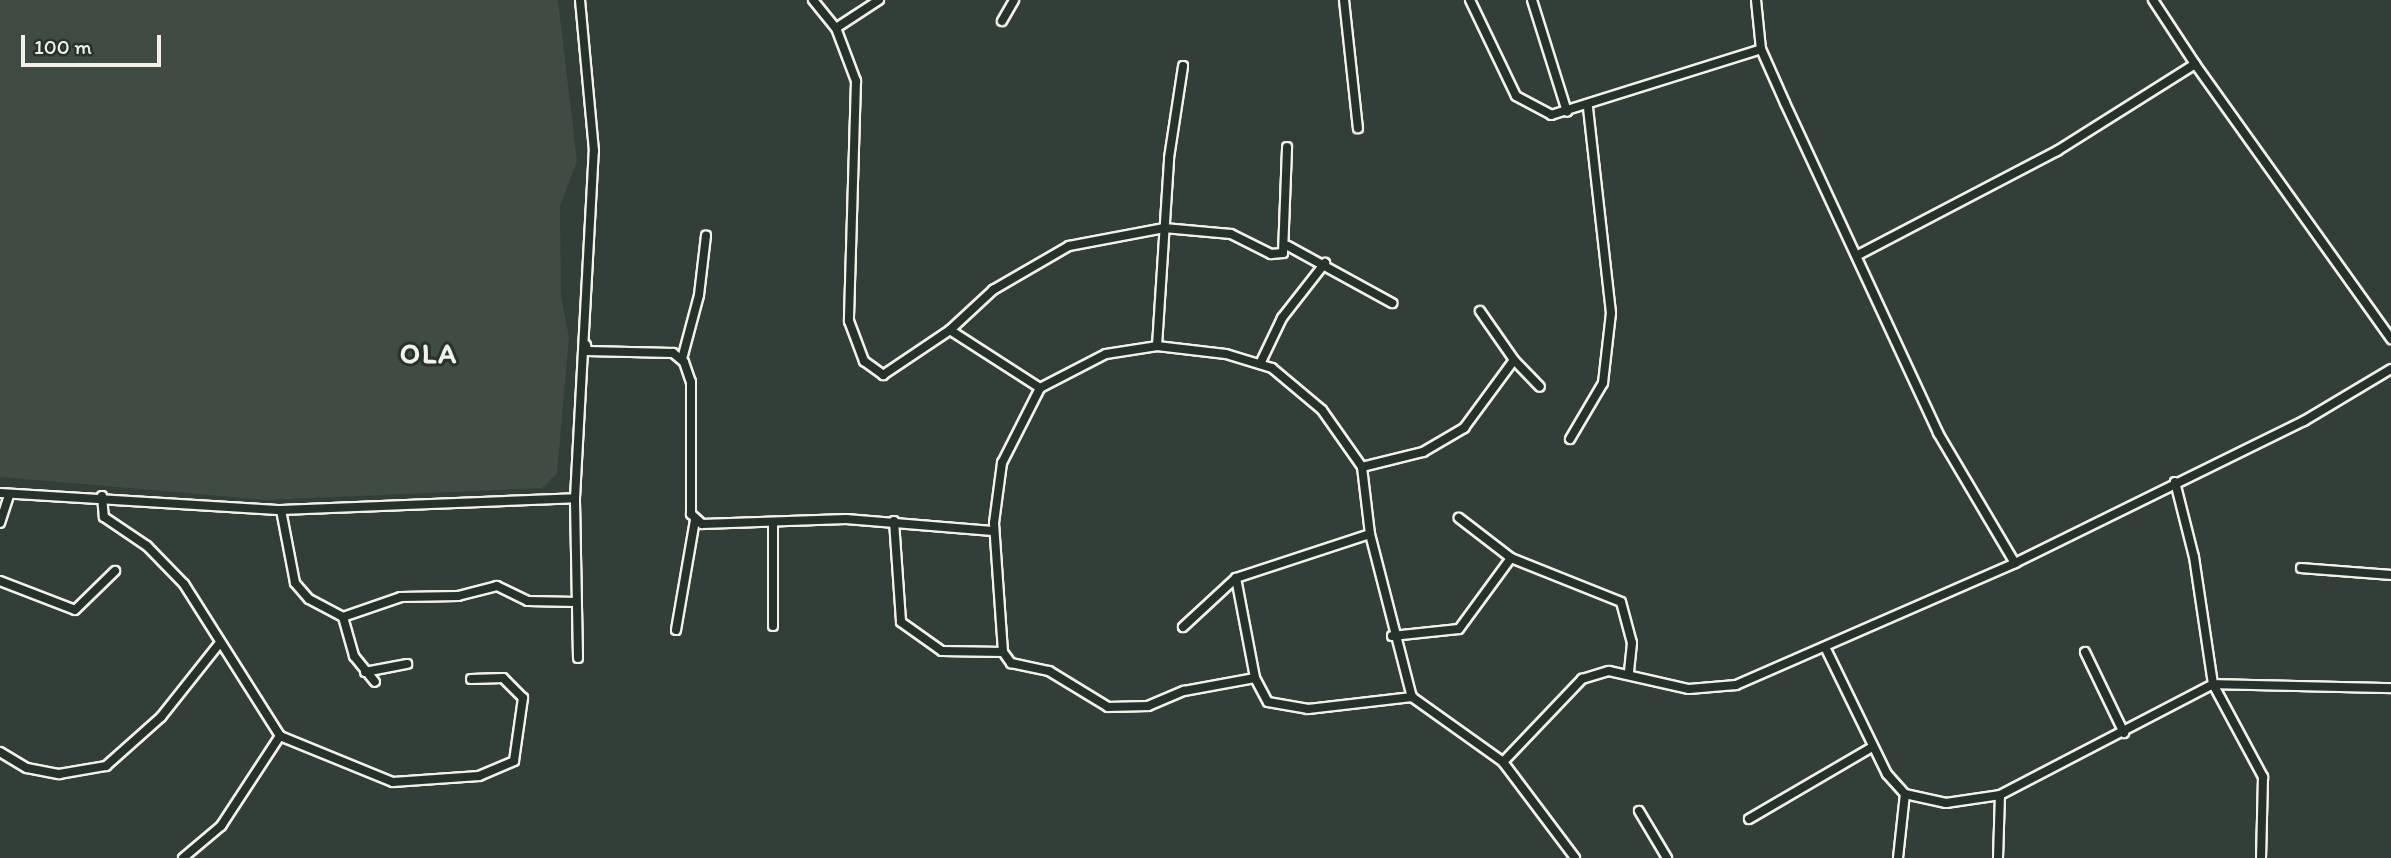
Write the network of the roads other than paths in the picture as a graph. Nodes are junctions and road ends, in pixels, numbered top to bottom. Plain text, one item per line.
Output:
1 (580, 0) edge
2 (813, 0) edge
3 (879, 0) edge
4 (1014, 0) edge
5 (1344, 0) edge
6 (1470, 0) edge
7 (1532, 0) edge
8 (1756, 0) edge
9 (2153, 0) edge
10 (1002, 21) dead end
11 (836, 28) junction
12 (1761, 49) junction
13 (2194, 64) junction
14 (1183, 66) dead end
15 (1588, 107) junction
16 (1567, 113) junction
17 (1358, 128) dead end
18 (1287, 147) dead end
19 (1164, 228) junction
20 (706, 235) dead end
21 (1288, 246) junction
22 (1858, 255) junction
23 (1325, 263) junction
24 (1392, 303) dead end
25 (1480, 311) dead end
26 (950, 330) junction
27 (2391, 339) edge
28 (586, 343) junction
29 (1157, 346) junction
30 (682, 359) junction
31 (1514, 359) junction
32 (1260, 364) junction
33 (2391, 369) edge
34 (1540, 387) dead end
35 (1040, 388) junction
36 (1570, 439) dead end
37 (1362, 467) junction
38 (2175, 482) junction
39 (4, 494) edge
40 (102, 495) junction
41 (575, 498) junction
42 (281, 510) junction
43 (1460, 517) dead end
44 (695, 520) junction
45 (894, 521) junction
46 (773, 522) junction
47 (0, 523) edge
48 (993, 531) junction
49 (1370, 534) junction
50 (1511, 558) junction
51 (2015, 563) junction
52 (2301, 568) dead end
53 (115, 571) dead end
54 (2391, 575) edge
55 (1236, 578) junction
56 (0, 581) edge
57 (576, 602) junction
58 (343, 617) junction
59 (773, 626) dead end
60 (1182, 627) dead end
61 (676, 630) dead end
62 (1392, 636) junction
63 (218, 645) junction
64 (1826, 649) junction
65 (1003, 652) junction
66 (2084, 652) dead end
67 (578, 658) dead end
68 (407, 664) dead end
69 (365, 672) junction
70 (1629, 673) junction
71 (1255, 678) junction
72 (471, 679) dead end
73 (374, 682) dead end
74 (2213, 684) junction
75 (2391, 688) edge
76 (1412, 697) junction
77 (2124, 733) junction
78 (281, 736) junction
79 (1872, 747) junction
80 (0, 752) edge
81 (1503, 762) junction
82 (1905, 794) junction
83 (2000, 795) junction
84 (1639, 811) dead end
85 (1749, 819) dead end
86 (183, 858) edge
87 (1575, 858) edge
88 (1667, 858) edge
89 (1898, 858) edge
90 (1998, 858) edge
91 (2261, 858) edge

1 - 28 street
2 - 11 street
3 - 11 street
4 - 10 street
5 - 17 street
6 - 16 street
7 - 16 street
8 - 12 street
9 - 13 street
11 - 26 street
12 - 15 street
12 - 22 street
13 - 22 street
13 - 27 street
14 - 19 street
15 - 16 street
15 - 36 street
18 - 21 street
19 - 21 street
19 - 26 street
19 - 29 street
20 - 30 street
21 - 23 street
22 - 51 street
23 - 24 street
23 - 32 street
25 - 31 street
26 - 35 street
28 - 30 street
28 - 41 street
29 - 32 street
29 - 35 street
30 - 44 street
31 - 34 street
31 - 37 street
32 - 37 street
33 - 38 street
35 - 48 street
37 - 49 street
38 - 51 street
38 - 74 street
39 - 40 street
39 - 47 street
40 - 42 street
40 - 63 street
41 - 42 street
41 - 57 street
42 - 58 street
43 - 50 street
44 - 46 street
44 - 61 street
45 - 46 street
45 - 48 street
45 - 65 street
46 - 59 street
48 - 65 street
49 - 55 street
49 - 62 street
50 - 62 street
50 - 70 street
51 - 64 street
52 - 54 street
53 - 56 street
55 - 60 street
55 - 71 street
57 - 58 street
57 - 67 street
58 - 69 street
62 - 76 street
63 - 78 street
63 - 80 street
64 - 70 street
64 - 79 street
65 - 71 street
66 - 77 street
68 - 69 street
69 - 73 street
70 - 81 street
71 - 76 street
72 - 78 street
74 - 75 street
74 - 77 street
74 - 91 street
76 - 81 street
77 - 83 street
78 - 86 street
79 - 82 street
79 - 85 street
81 - 87 street
82 - 83 street
82 - 89 street
83 - 90 street
84 - 88 street

